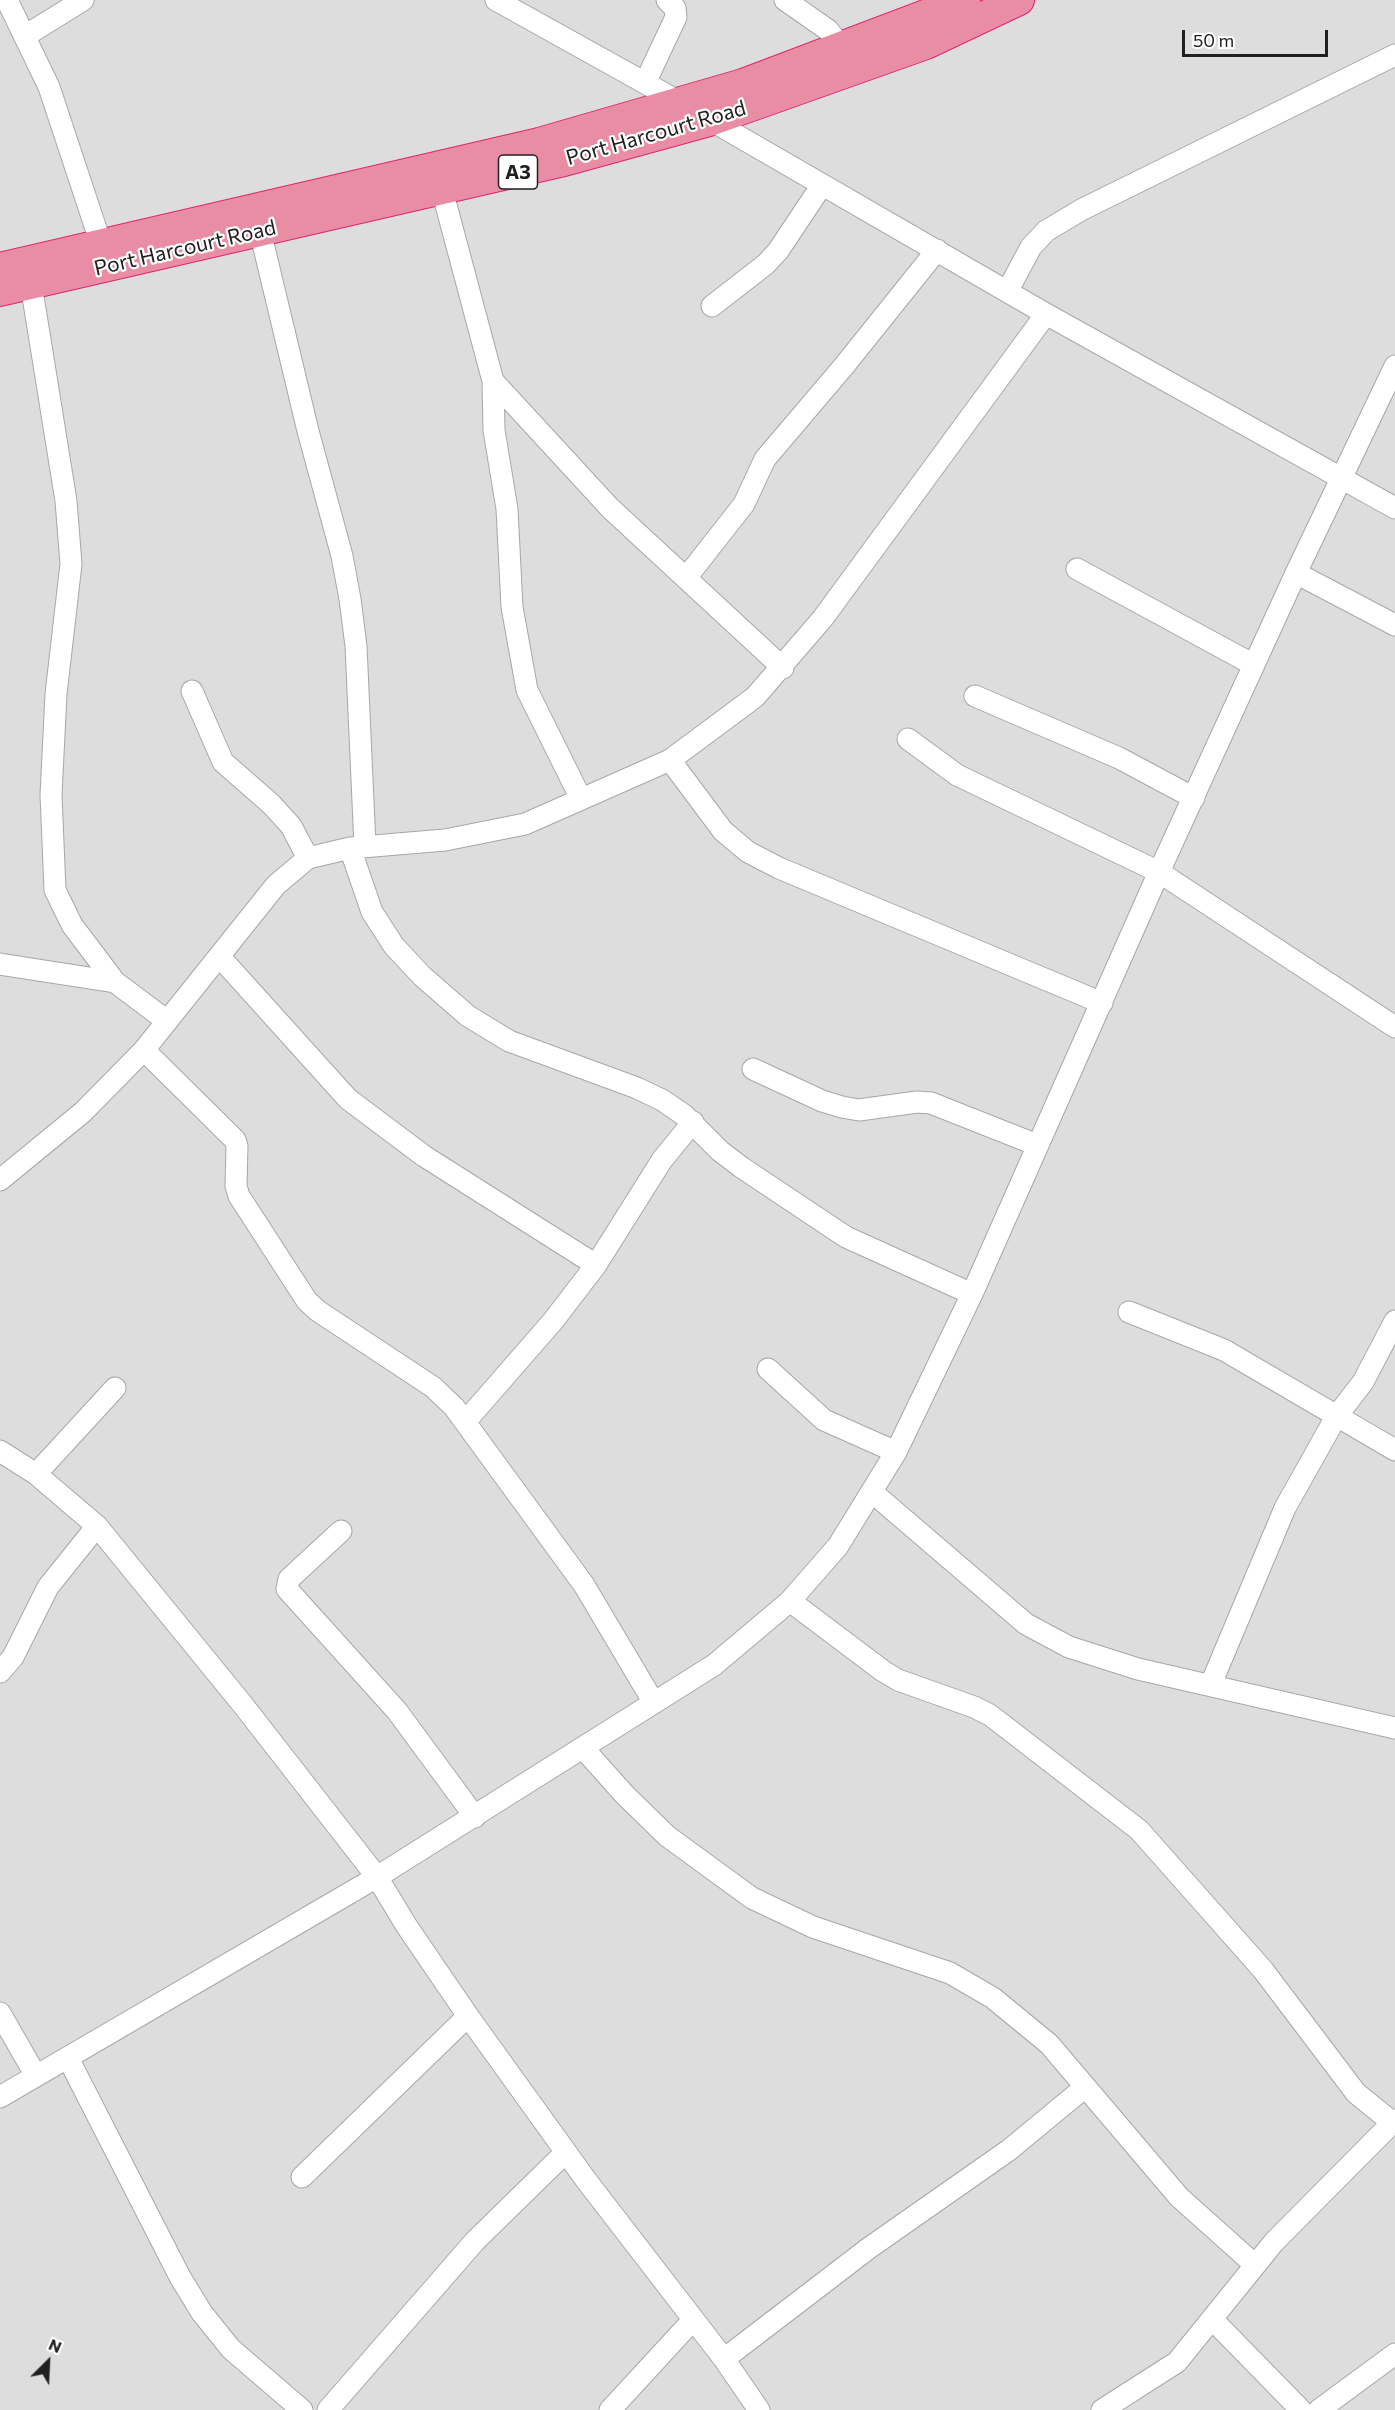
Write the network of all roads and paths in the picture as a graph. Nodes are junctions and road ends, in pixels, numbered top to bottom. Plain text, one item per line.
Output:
1 (7, 0) edge
2 (83, 0) edge
3 (496, 0) edge
4 (667, 0) edge
5 (785, 0) edge
6 (963, 0) edge
7 (1019, 0) edge
8 (25, 36) junction
9 (842, 48) junction
10 (1395, 55) edge
11 (645, 83) junction
12 (681, 103) junction
13 (709, 120) junction
14 (822, 185) junction
15 (442, 190) junction
16 (260, 231) junction
17 (101, 244) junction
18 (937, 250) junction
19 (0, 268) edge
20 (31, 284) junction
21 (1008, 290) junction
22 (0, 291) edge
23 (711, 306) dead end
24 (1046, 314) junction
25 (1395, 366) edge
26 (493, 381) junction
27 (1340, 478) junction
28 (1395, 508) edge
29 (1077, 569) dead end
30 (1296, 573) junction
31 (686, 578) junction
32 (1395, 625) edge
33 (1254, 665) junction
34 (783, 668) junction
35 (192, 691) dead end
36 (975, 696) dead end
37 (908, 739) dead end
38 (670, 760) junction
39 (1194, 798) junction
40 (581, 799) junction
41 (357, 847) junction
42 (308, 858) junction
43 (1159, 872) junction
44 (219, 956) junction
45 (0, 964) edge
46 (115, 982) junction
47 (1102, 1003) junction
48 (167, 1021) junction
49 (1395, 1027) edge
50 (144, 1050) junction
51 (753, 1069) dead end
52 (693, 1122) junction
53 (1037, 1145) junction
54 (0, 1180) edge
55 (596, 1265) junction
56 (972, 1294) junction
57 (1129, 1312) dead end
58 (1395, 1321) edge
59 (768, 1369) dead end
60 (115, 1388) dead end
61 (1336, 1417) junction
62 (465, 1422) junction
63 (1395, 1450) edge
64 (0, 1451) edge
65 (896, 1452) junction
66 (36, 1474) junction
67 (872, 1492) junction
68 (97, 1526) junction
69 (341, 1531) dead end
70 (790, 1601) junction
71 (0, 1672) edge
72 (1210, 1684) junction
73 (654, 1703) junction
74 (1395, 1728) edge
75 (583, 1748) junction
76 (475, 1817) junction
77 (377, 1876) junction
78 (0, 2013) edge
79 (468, 2016) junction
80 (68, 2058) junction
81 (36, 2076) junction
82 (1084, 2088) junction
83 (0, 2097) edge
84 (1394, 2122) edge
85 (566, 2152) junction
86 (302, 2177) dead end
87 (1255, 2265) junction
88 (1212, 2319) junction
89 (692, 2321) junction
90 (724, 2359) junction
91 (1392, 2363) edge
92 (302, 2410) edge
93 (328, 2410) edge
94 (610, 2410) edge
95 (759, 2410) edge
96 (1102, 2410) edge
97 (1301, 2410) edge
98 (1319, 2410) edge

1 - 8 street
2 - 8 street
3 - 11 street
4 - 11 street
5 - 9 street
6 - 9 highway, Port Harcourt Road / A3
7 - 13 highway, Port Harcourt Road / A3
8 - 17 street
9 - 12 highway, Port Harcourt Road / A3
10 - 21 street
11 - 12 street
12 - 13 street
12 - 17 highway, Port Harcourt Road / A3
13 - 14 street
13 - 15 highway, Port Harcourt Road / A3
14 - 18 street
14 - 23 street
15 - 16 highway, Port Harcourt Road / A3
15 - 26 street
16 - 20 highway, Port Harcourt Road / A3
16 - 41 street
17 - 19 highway, Port Harcourt Road / A3
18 - 21 street
18 - 31 street
20 - 22 highway, Port Harcourt Road / A3
20 - 46 street
21 - 24 street
24 - 27 street
24 - 34 street
25 - 27 street
26 - 31 street
26 - 40 street
27 - 28 street
27 - 30 street
29 - 33 street
30 - 32 street
30 - 33 street
31 - 34 street
33 - 39 street
34 - 38 street
35 - 42 street
36 - 39 street
37 - 43 street
38 - 40 street
38 - 47 street
39 - 43 street
40 - 41 street
41 - 42 street
41 - 52 street
42 - 44 street
43 - 47 street
43 - 49 street
44 - 48 street
44 - 55 street
45 - 46 street
46 - 48 street
47 - 53 street
48 - 50 street
50 - 54 street
50 - 62 street
51 - 53 street
52 - 55 street
52 - 56 street
53 - 56 street
55 - 62 street
56 - 65 street
57 - 61 street
58 - 61 street
59 - 65 street
60 - 66 street
61 - 63 street
61 - 72 street
62 - 73 street
64 - 66 street
65 - 67 street
66 - 68 street
67 - 70 street
67 - 72 street
68 - 71 street
68 - 77 street
69 - 76 street
70 - 73 street
70 - 84 street
72 - 74 street
73 - 75 street
75 - 76 street
75 - 82 street
76 - 77 street
77 - 79 street
77 - 80 street
78 - 81 street
79 - 85 street
79 - 86 street
80 - 81 street
80 - 92 street
81 - 83 street
82 - 87 street
82 - 90 street
84 - 87 street
85 - 89 street
85 - 93 street
87 - 88 street
88 - 96 street
88 - 97 street
89 - 90 street
89 - 94 street
90 - 95 street
91 - 98 street

